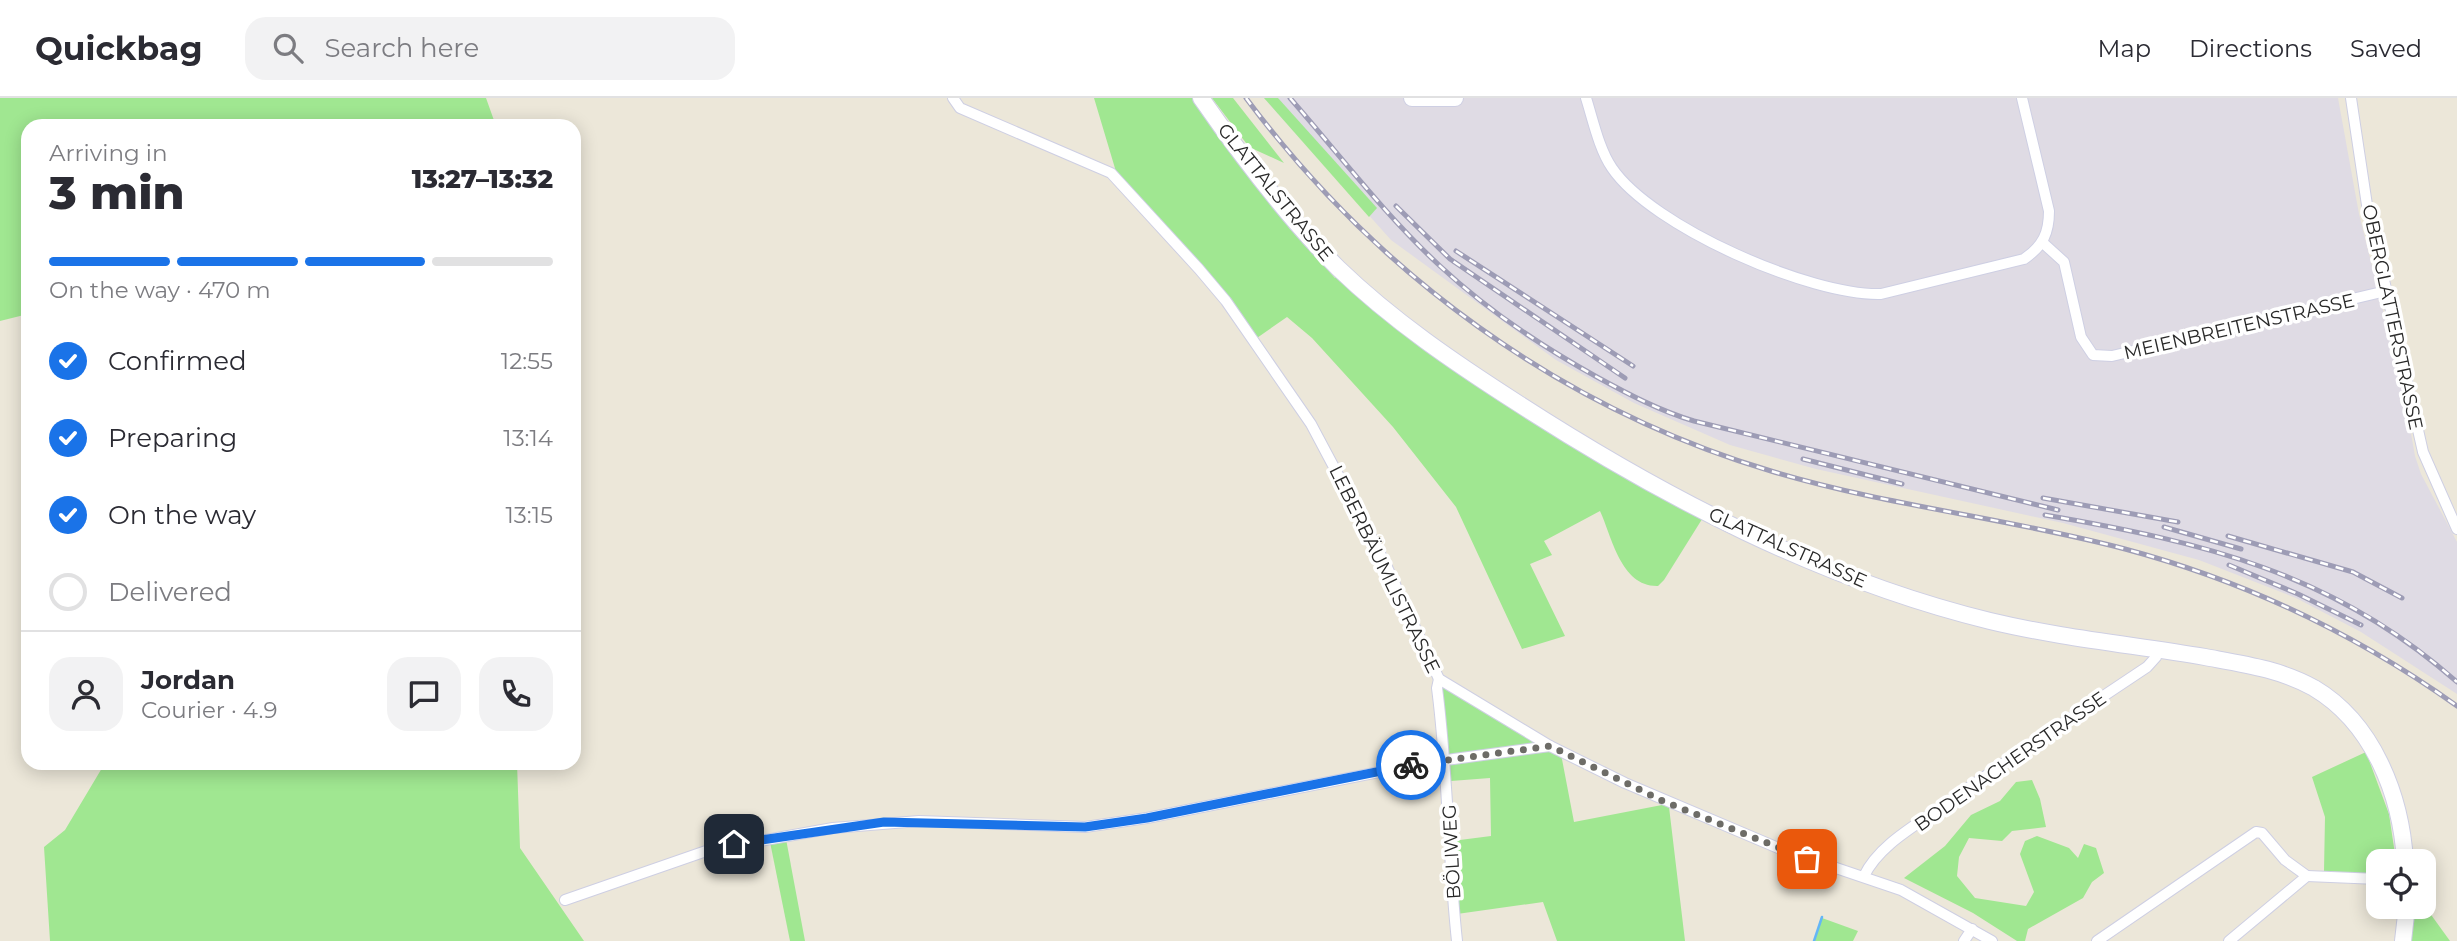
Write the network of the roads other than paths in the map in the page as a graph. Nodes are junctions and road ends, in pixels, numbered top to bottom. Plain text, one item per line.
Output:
1 (953, 98) edge
2 (1200, 98) edge
3 (1412, 98) edge
4 (1455, 98) edge
5 (1586, 98) edge
6 (2022, 98) edge
7 (2351, 98) edge
8 (2043, 243) junction
9 (2386, 291) junction
10 (2457, 529) edge
11 (2158, 649) junction
12 (1439, 679) junction
13 (1550, 746) junction
14 (1446, 760) junction
15 (2403, 849) edge
16 (1864, 876) junction
17 (2306, 876) junction
18 (2366, 878) edge
19 (565, 900) dead end
20 (2406, 919) edge
21 (1972, 929) junction
22 (1457, 941) edge
23 (1965, 941) edge
24 (1992, 941) edge
25 (2097, 941) edge
26 (2230, 941) edge
27 (2403, 941) edge

1 - 12 street, LEBERBÄUMLISTRASSE
2 - 11 street, GLATTALSTRASSE
3 - 4 street
5 - 8 street
6 - 8 street
7 - 9 street, OBERGLATTERSTRASSE
8 - 9 street, MEIENBREITENSTRASSE
9 - 10 street, OBERGLATTERSTRASSE
11 - 15 street, GLATTALSTRASSE
11 - 16 street, BODENACHERSTRASSE
12 - 13 street, LEBERBÄUMLISTRASSE
12 - 14 street, BÖLIWEG
13 - 14 street
13 - 16 street, LEBERBÄUMLISTRASSE
14 - 19 street
14 - 22 street, BÖLIWEG
16 - 21 street, LEBERBÄUMLISTRASSE
17 - 18 street
17 - 25 street
17 - 26 street
20 - 27 street
21 - 23 street
21 - 24 street, LEBERBÄUMLISTRASSE

